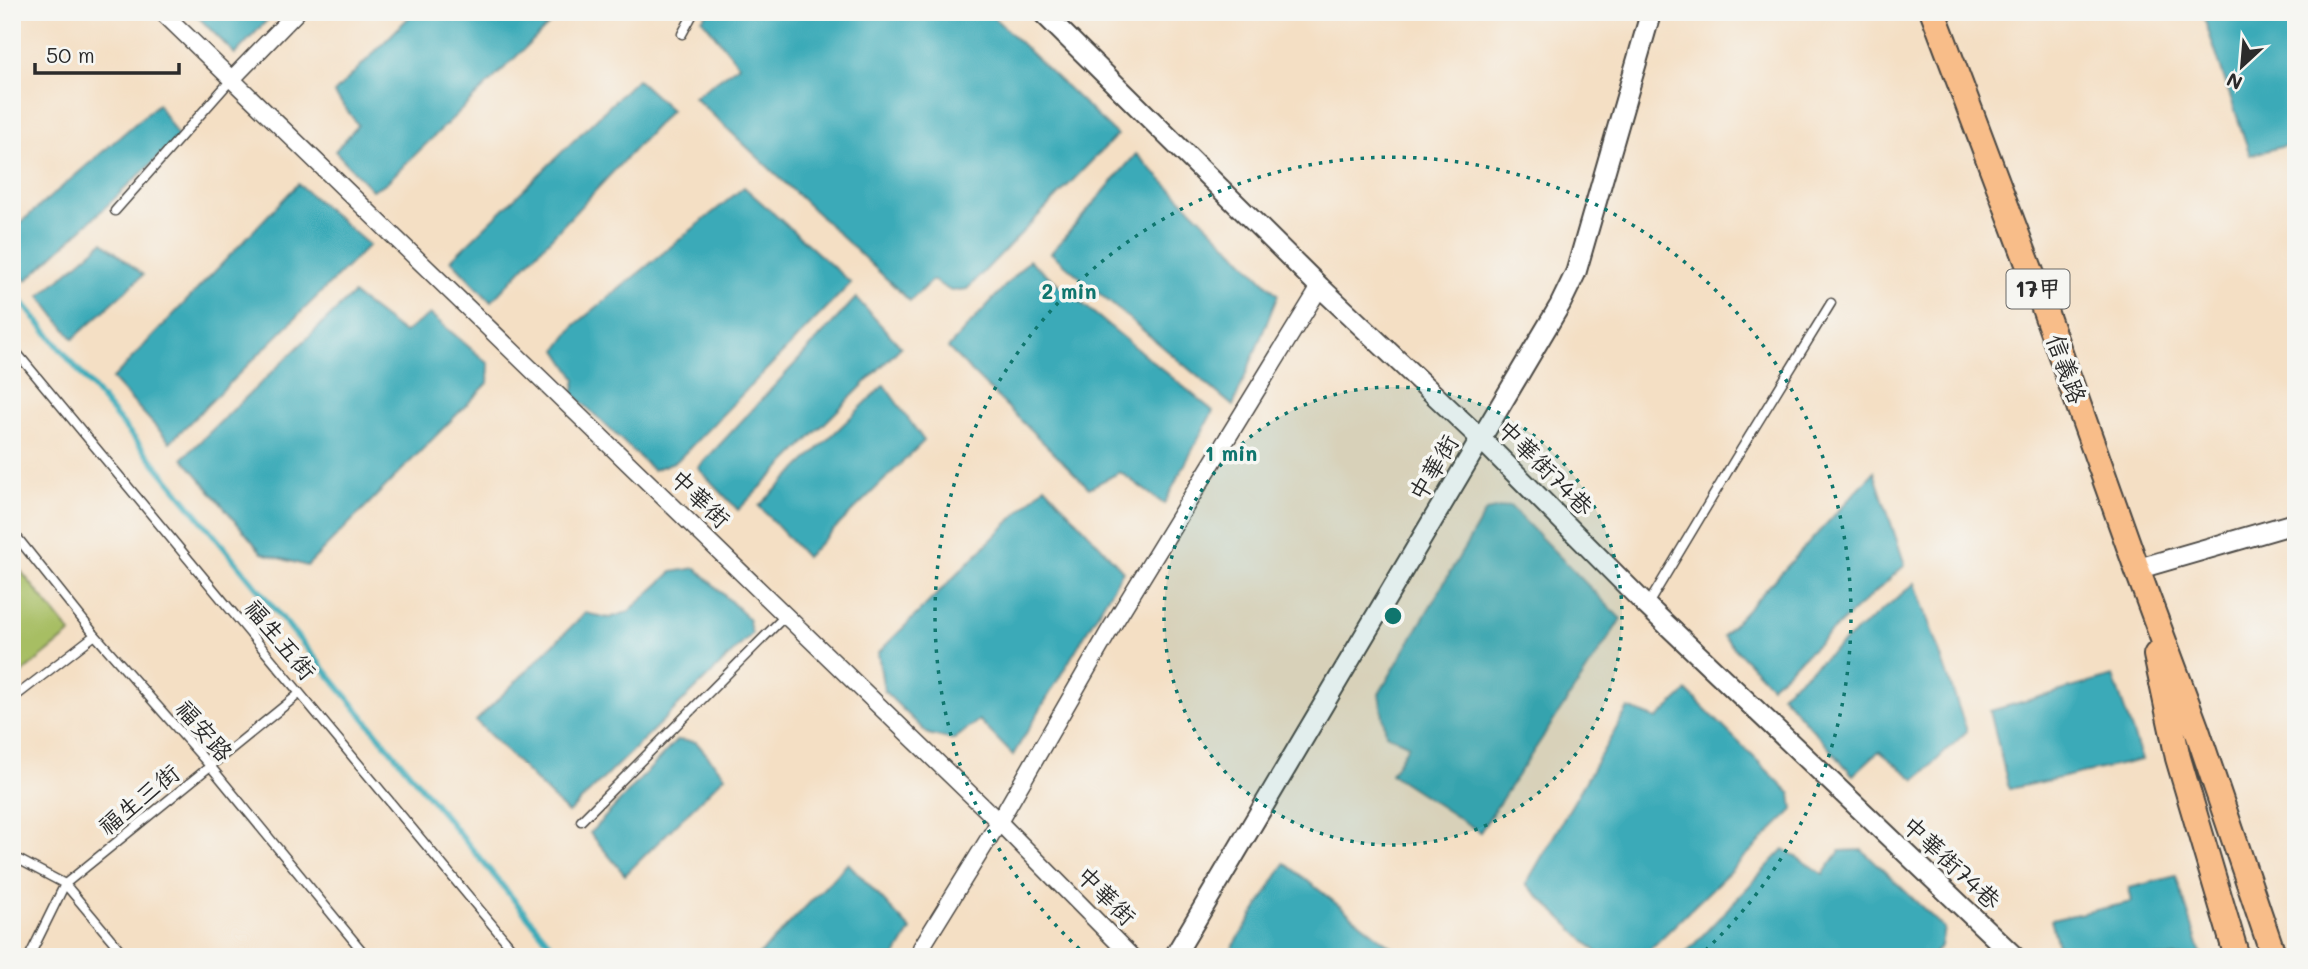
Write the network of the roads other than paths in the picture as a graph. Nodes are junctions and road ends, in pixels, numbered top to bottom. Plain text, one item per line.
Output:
1 (162, 12) edge
2 (297, 12) edge
3 (694, 12) edge
4 (1042, 12) edge
5 (1651, 12) edge
6 (1933, 12) edge
7 (682, 34) dead end
8 (231, 80) junction
9 (115, 211) dead end
10 (1320, 287) junction
11 (1831, 303) dead end
12 (12, 347) edge
13 (1480, 438) junction
14 (2296, 523) edge
15 (12, 531) edge
16 (2137, 569) junction
17 (1647, 606) junction
18 (785, 615) junction
19 (95, 635) junction
20 (299, 694) junction
21 (12, 699) edge
22 (211, 767) junction
23 (581, 821) dead end
24 (999, 822) junction
25 (12, 856) edge
26 (65, 884) junction
27 (921, 948) dead end
28 (29, 957) edge
29 (126, 957) edge
30 (367, 957) edge
31 (520, 957) edge
32 (1132, 957) edge
33 (1174, 957) edge
34 (2015, 957) edge
35 (2237, 957) edge
36 (2274, 957) edge

1 - 8 street, 中華街
2 - 8 street
3 - 7 lane
4 - 10 street, 中華街74巷
5 - 13 street, 中華街
6 - 16 main road, 信義路 / 17甲
8 - 9 lane
8 - 18 street, 中華街
10 - 13 street, 中華街74巷
10 - 24 street
11 - 17 lane
12 - 20 lane, 福生五街
13 - 17 street, 中華街74巷
13 - 33 street, 中華街
14 - 16 street
15 - 19 lane, 福安路
16 - 35 main road, 信義路 / 17甲
16 - 36 main road, 信義路 / 17甲
17 - 34 street, 中華街74巷
18 - 23 lane
18 - 24 street, 中華街
19 - 21 lane
19 - 22 lane, 福安路
20 - 22 lane, 福生三街
20 - 31 lane, 福生五街
22 - 26 lane, 福生三街
22 - 30 lane, 福安路
24 - 27 street
24 - 32 street, 中華街
25 - 26 lane
26 - 28 lane, 福生三街
26 - 29 lane

